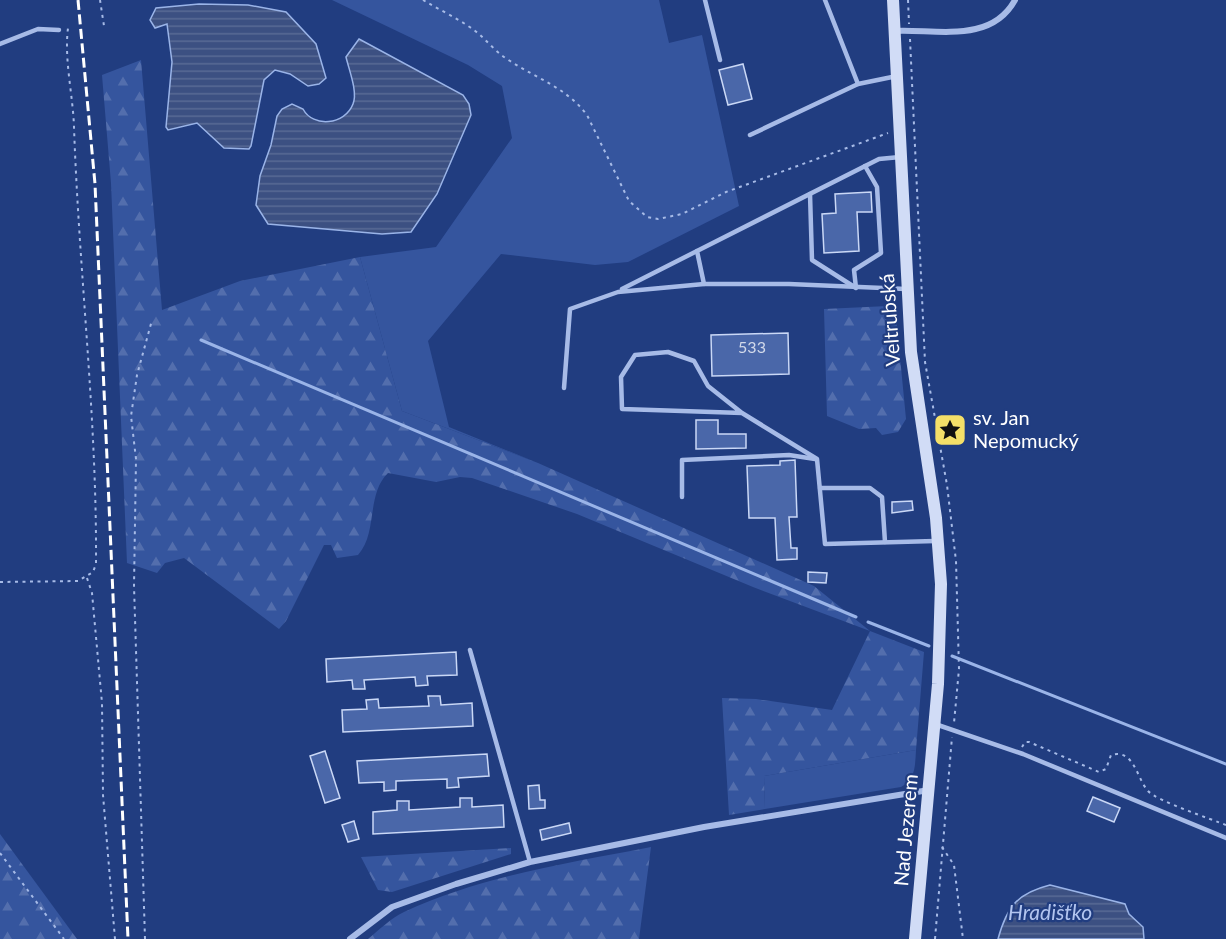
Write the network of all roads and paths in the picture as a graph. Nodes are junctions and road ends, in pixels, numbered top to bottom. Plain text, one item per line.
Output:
1 (100, 0) edge
2 (423, 0) edge
3 (705, 0) edge
4 (825, 0) edge
5 (893, 0) edge
6 (908, 0) edge
7 (1015, 0) edge
8 (105, 26) dead end
9 (68, 28) dead end
10 (59, 30) dead end
11 (909, 30) junction
12 (895, 31) junction
13 (0, 44) edge
14 (720, 60) dead end
15 (897, 76) junction
16 (858, 84) junction
17 (899, 129) junction
18 (750, 135) dead end
19 (900, 157) junction
20 (865, 166) junction
21 (810, 194) junction
22 (697, 251) junction
23 (704, 284) junction
24 (856, 288) junction
25 (906, 289) junction
26 (618, 292) junction
27 (152, 320) dead end
28 (564, 388) dead end
29 (742, 413) junction
30 (817, 459) junction
31 (820, 488) junction
32 (682, 497) dead end
33 (938, 541) junction
34 (885, 542) junction
35 (87, 578) junction
36 (0, 582) edge
37 (941, 636) joint
38 (470, 650) dead end
39 (935, 724) junction
40 (953, 729) junction
41 (1019, 753) junction
42 (930, 790) junction
43 (1226, 825) edge
44 (1226, 838) edge
45 (942, 846) junction
46 (0, 853) edge
47 (530, 862) junction
48 (64, 939) edge
49 (115, 939) edge
50 (145, 939) edge
51 (350, 939) edge
52 (915, 939) edge
53 (935, 939) edge
54 (963, 939) edge

1 - 8 path
2 - 17 path
3 - 14 lane
4 - 16 lane
5 - 12 street, Veltrubská
6 - 11 path
7 - 11 street
9 - 35 path
10 - 13 lane
11 - 12 street
11 - 40 path
12 - 15 street, Veltrubská
15 - 16 lane
15 - 17 street, Veltrubská
16 - 18 lane
17 - 19 street, Veltrubská
19 - 20 lane
19 - 25 street, Veltrubská
20 - 21 lane
20 - 24 lane
21 - 22 lane
21 - 24 lane
22 - 23 lane
22 - 26 lane
23 - 24 lane
23 - 26 lane
24 - 25 lane
25 - 33 street, Veltrubská
26 - 28 lane
27 - 50 path
29 - 29 lane
29 - 30 lane
30 - 31 lane
30 - 32 lane
31 - 34 lane
31 - 34 lane
33 - 34 lane
33 - 37 street, Veltrubská
35 - 36 path
35 - 49 path
37 - 39 street, Nad Jezerem
38 - 47 lane
39 - 40 lane
39 - 42 street, Nad Jezerem
40 - 41 lane
40 - 45 path
41 - 43 path
41 - 44 lane
42 - 47 street
42 - 52 street, Nad Jezerem
45 - 53 path
45 - 54 path
46 - 48 path
47 - 51 street

